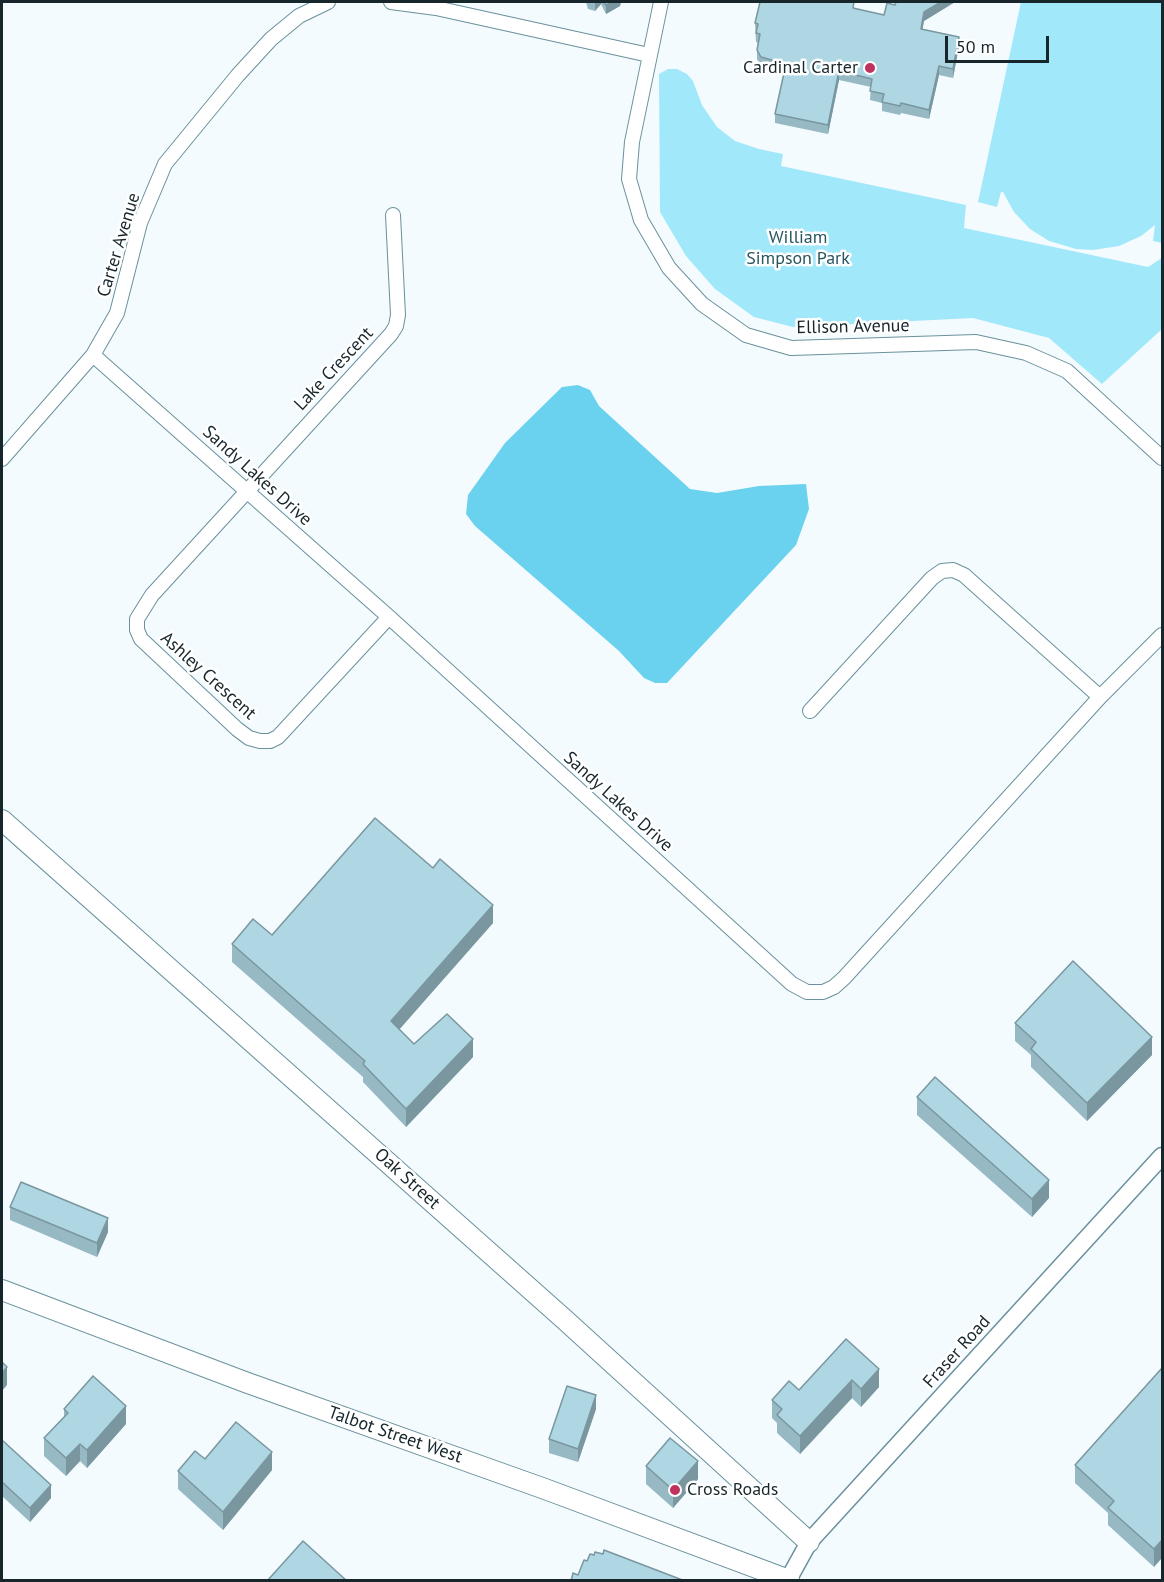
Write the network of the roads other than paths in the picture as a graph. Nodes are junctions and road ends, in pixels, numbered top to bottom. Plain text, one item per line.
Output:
1 (328, 2) edge
2 (391, 2) edge
3 (661, 2) edge
4 (437, 5) edge
5 (648, 55) junction
6 (393, 216) dead end
7 (93, 355) junction
8 (1162, 458) edge
9 (2, 459) edge
10 (247, 491) junction
11 (389, 617) junction
12 (1162, 635) edge
13 (1100, 697) junction
14 (810, 711) dead end
15 (2, 820) edge
16 (1162, 1156) edge
17 (2, 1290) edge
18 (809, 1542) junction
19 (788, 1580) edge

1 - 7 street, Carter Avenue
2 - 4 street
3 - 5 street, Ellison Avenue
4 - 5 street
5 - 8 street, Ellison Avenue
6 - 10 street, Lake Crescent
7 - 9 street, Carter Avenue
7 - 10 street, Sandy Lakes Drive
10 - 11 street, Sandy Lakes Drive
10 - 11 street, Ashley Crescent
11 - 13 street, Sandy Lakes Drive
12 - 13 street, Sandy Lakes Drive
13 - 14 street
15 - 18 main road, Oak Street
16 - 18 street, Fraser Road
17 - 19 main road, Talbot Street West
18 - 19 street, Fraser Road

